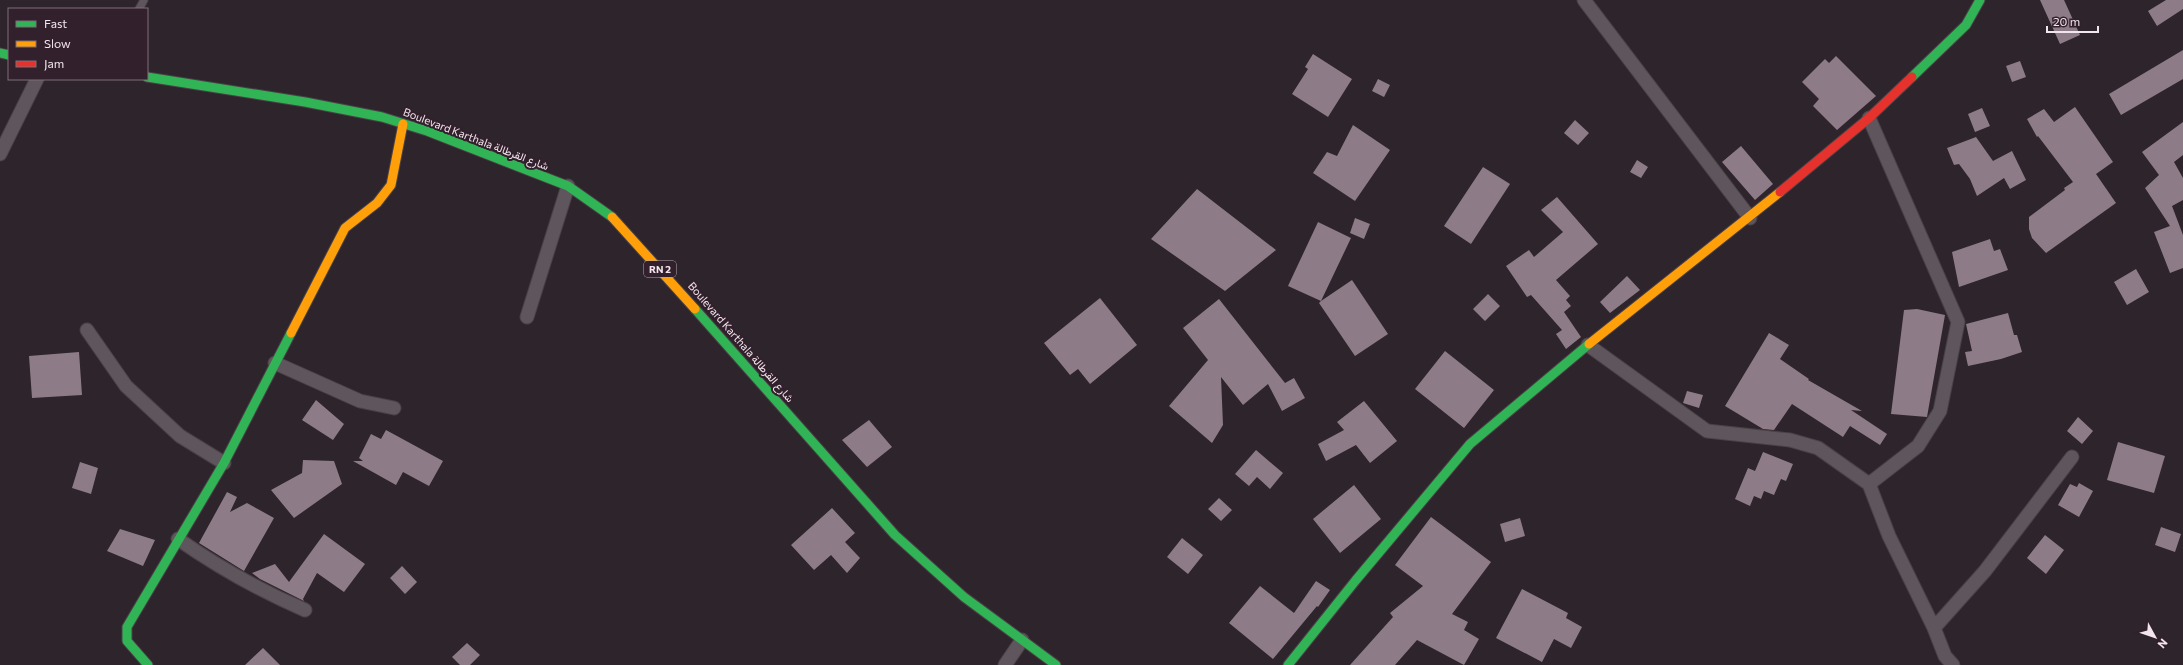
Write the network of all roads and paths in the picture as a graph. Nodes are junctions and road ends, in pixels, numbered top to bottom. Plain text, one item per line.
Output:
1 (1584, 0) edge
2 (1980, 0) edge
3 (148, 77) edge
4 (37, 80) edge
5 (1869, 118) junction
6 (403, 124) junction
7 (0, 154) edge
8 (568, 186) junction
9 (1750, 218) junction
10 (527, 317) dead end
11 (87, 330) dead end
12 (1588, 345) junction
13 (275, 363) junction
14 (394, 408) dead end
15 (2072, 457) dead end
16 (224, 464) junction
17 (1869, 484) junction
18 (178, 539) junction
19 (305, 610) dead end
20 (1934, 628) junction
21 (1022, 640) junction
22 (148, 665) edge
23 (1005, 665) edge
24 (1056, 665) edge
25 (1288, 665) edge
26 (1954, 665) edge

1 - 9 street
2 - 5 street
3 - 6 street, Boulevard Karthala شارع القرطالة / RN 2
4 - 7 street
5 - 9 street
5 - 17 street
6 - 8 street, Boulevard Karthala شارع القرطالة / RN 2
6 - 13 street
8 - 10 street
8 - 21 street, Boulevard Karthala شارع القرطالة / RN 2
9 - 12 street
11 - 16 street
12 - 17 street
12 - 25 street
13 - 14 street
13 - 16 street
15 - 20 street
16 - 18 street
17 - 20 street
18 - 19 street
18 - 22 street
20 - 26 street
21 - 23 street
21 - 24 street, Boulevard Karthala شارع القرطالة / RN 2

